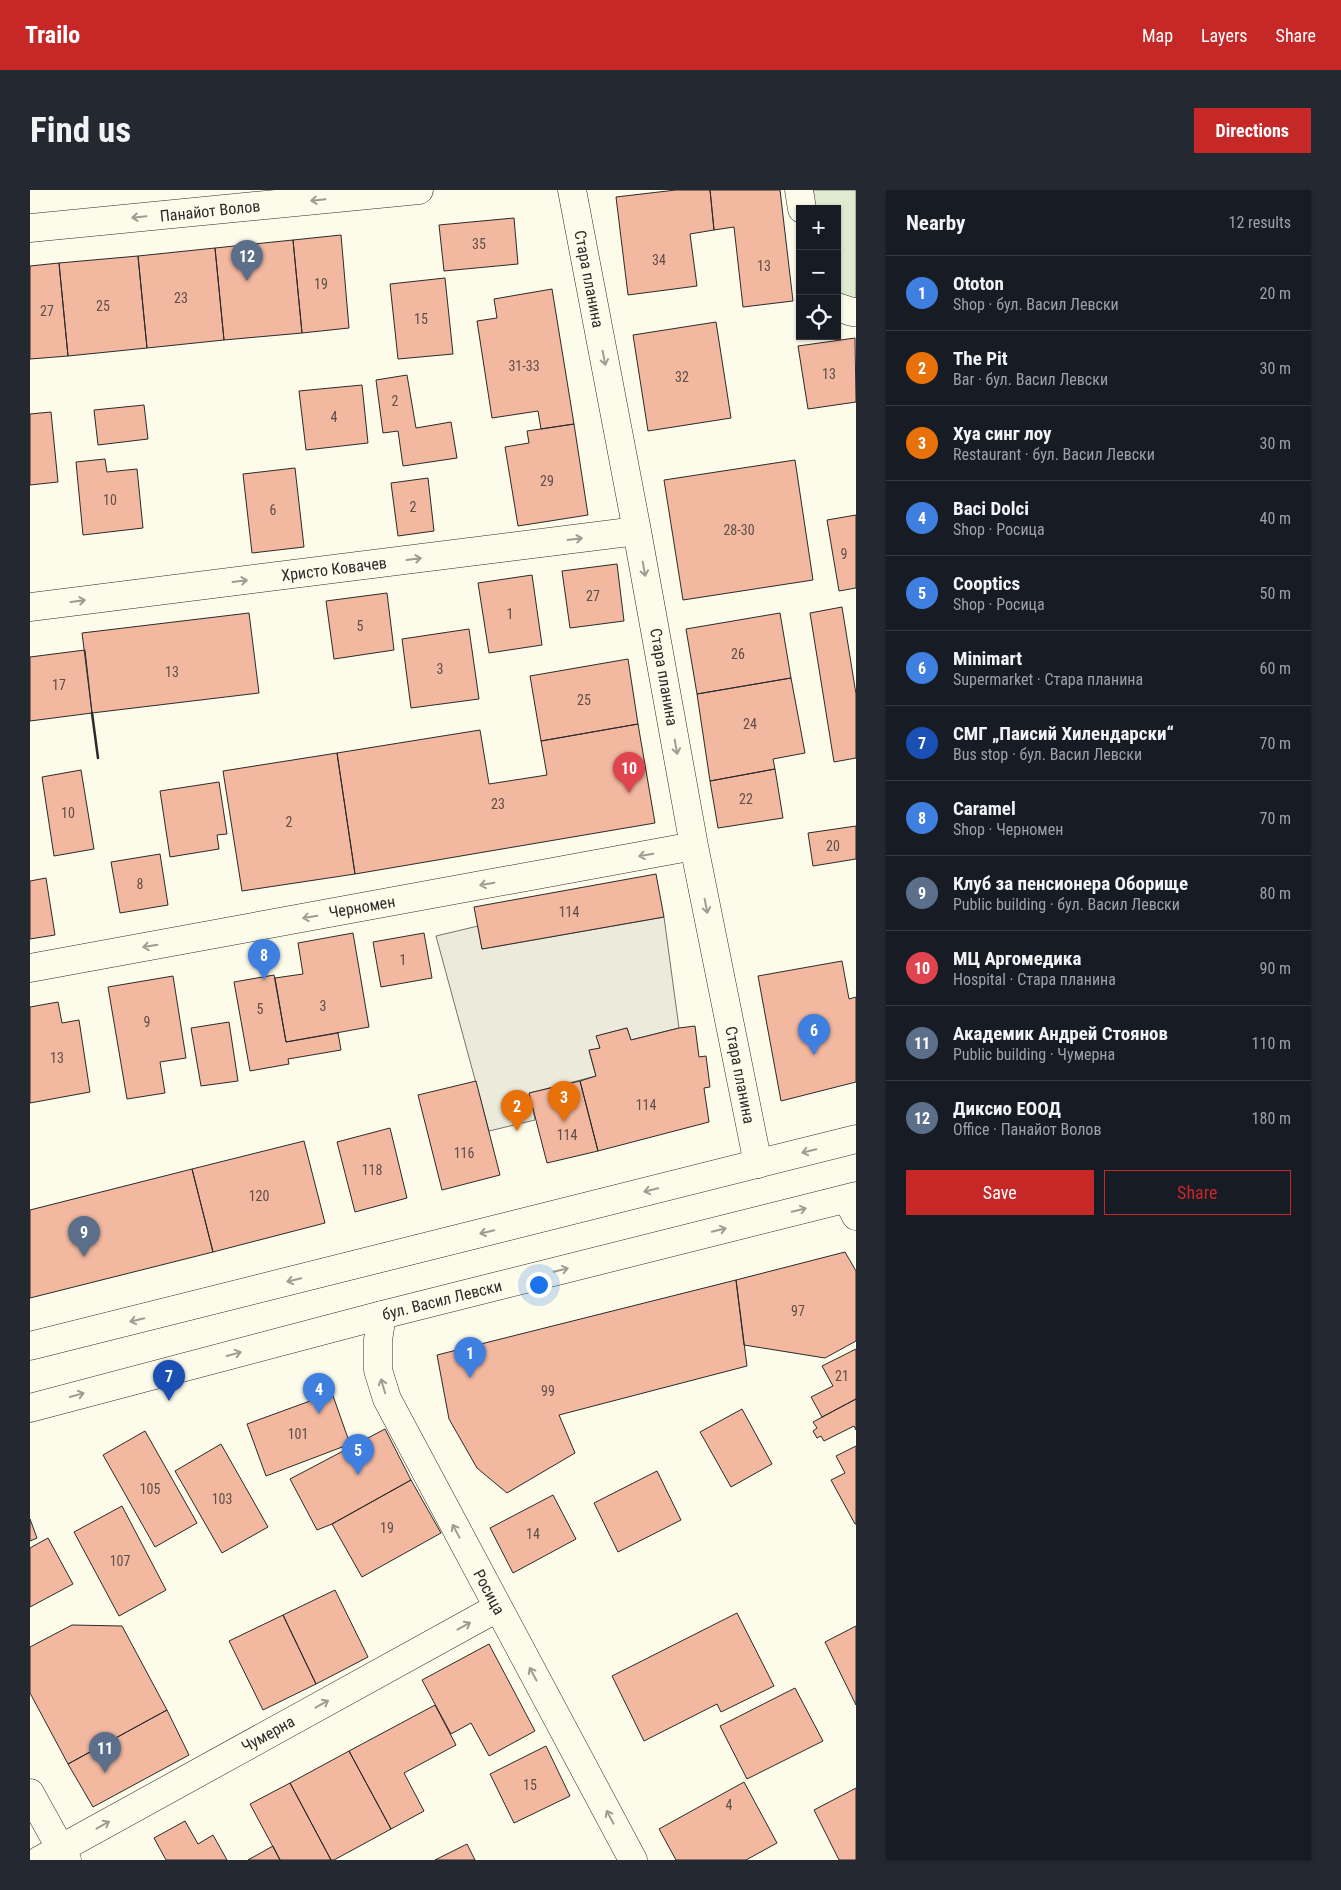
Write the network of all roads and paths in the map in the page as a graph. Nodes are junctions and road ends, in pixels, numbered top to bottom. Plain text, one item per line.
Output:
1 (419, 190) edge
2 (572, 190) edge
3 (799, 190) edge
4 (801, 205) edge
5 (30, 228) edge
6 (841, 308) edge
7 (856, 312) edge
8 (638, 531) junction
9 (30, 607) edge
10 (694, 846) junction
11 (30, 968) edge
12 (856, 1139) edge
13 (758, 1164) junction
14 (853, 1204) edge
15 (382, 1315) junction
16 (30, 1346) edge
17 (30, 1408) edge
18 (497, 1608) junction
19 (30, 1793) edge
20 (56, 1856) edge
21 (633, 1860) edge

1 -> 5 street, Панайот Волов
2 -> 8 street, Стара планина
3 - 4 street
6 - 7 street
9 -> 8 street, Христо Ковачев
8 -> 10 street, Стара планина
10 -> 11 street, Черномен
10 -> 13 street, Стара планина
12 -> 13 street
13 -> 16 street
15 -> 14 street, бул. Васил Левски
17 -> 15 street, бул. Васил Левски
18 -> 15 street, Росица
20 -> 18 street, Чумерна
21 -> 18 street, Росица
19 - 20 street

